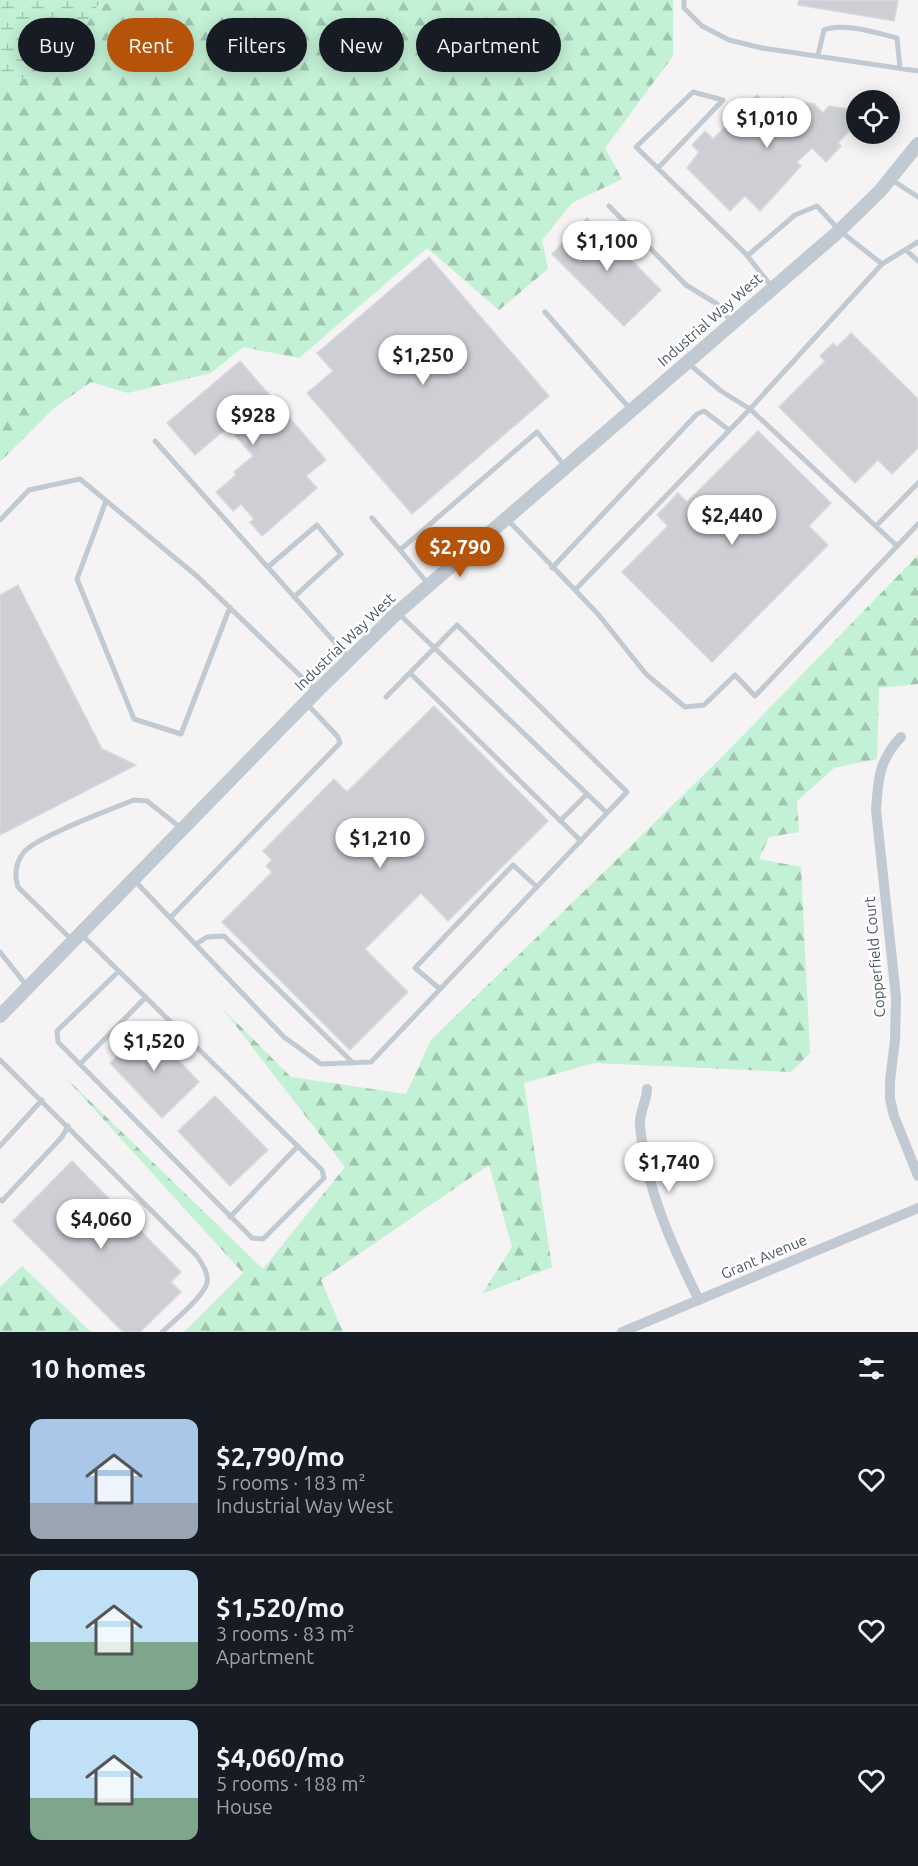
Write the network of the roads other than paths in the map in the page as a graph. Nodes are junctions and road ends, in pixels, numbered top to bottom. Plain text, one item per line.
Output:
1 (684, 0) edge
2 (818, 55) junction
3 (900, 68) junction
4 (918, 71) edge
5 (918, 144) edge
6 (658, 168) junction
7 (891, 179) junction
8 (918, 198) edge
9 (609, 206) dead end
10 (840, 231) junction
11 (918, 242) edge
12 (906, 250) junction
13 (747, 256) junction
14 (918, 261) edge
15 (882, 264) junction
16 (773, 288) junction
17 (545, 312) dead end
18 (732, 323) junction
19 (687, 362) junction
20 (750, 409) junction
21 (631, 411) junction
22 (729, 430) junction
23 (155, 441) dead end
24 (565, 467) junction
25 (918, 483) edge
26 (106, 501) junction
27 (372, 518) dead end
28 (506, 518) junction
29 (0, 520) edge
30 (918, 524) edge
31 (876, 526) junction
32 (897, 546) junction
33 (400, 550) junction
34 (268, 567) junction
35 (552, 568) junction
36 (429, 585) junction
37 (575, 590) junction
38 (294, 597) junction
39 (230, 607) junction
40 (398, 612) junction
41 (435, 648) junction
42 (350, 658) junction
43 (410, 673) junction
44 (316, 691) junction
45 (386, 697) dead end
46 (306, 702) junction
47 (902, 737) dead end
48 (587, 794) junction
49 (607, 813) junction
50 (560, 821) junction
51 (182, 829) junction
52 (581, 841) junction
53 (133, 879) junction
54 (537, 887) junction
55 (170, 918) junction
56 (77, 937) junction
57 (196, 944) junction
58 (0, 952) edge
59 (119, 971) junction
60 (28, 987) junction
61 (440, 990) junction
62 (146, 997) junction
63 (0, 1016) edge
64 (0, 1060) edge
65 (353, 1063) junction
66 (80, 1064) junction
67 (647, 1089) dead end
68 (42, 1100) junction
69 (68, 1126) junction
70 (0, 1146) edge
71 (298, 1146) junction
72 (918, 1176) edge
73 (0, 1200) edge
74 (918, 1209) edge
75 (230, 1216) junction
76 (699, 1300) junction
77 (162, 1332) edge
78 (622, 1332) edge

1 - 2 lane
2 - 3 lane
2 - 3 lane
3 - 4 lane
5 - 7 street, Industrial Way West
6 - 6 lane
6 - 13 lane
7 - 8 lane
7 - 10 street, Industrial Way West
9 - 18 lane
10 - 13 lane
10 - 15 lane
10 - 16 street, Industrial Way West
11 - 12 lane
12 - 14 lane
12 - 15 lane
13 - 16 lane
15 - 20 lane
16 - 18 street, Industrial Way West
17 - 21 lane
18 - 19 street, Industrial Way West
19 - 20 lane
19 - 21 street, Industrial Way West
20 - 22 lane
20 - 31 lane
21 - 24 street, Industrial Way West
22 - 35 lane
22 - 37 lane
23 - 34 lane
24 - 28 street, Industrial Way West
24 - 33 lane
25 - 31 lane
26 - 29 lane
26 - 39 lane
26 - 39 lane
27 - 33 lane
28 - 35 lane
28 - 36 street, Industrial Way West
30 - 32 lane
31 - 32 lane
32 - 37 lane
33 - 36 lane
34 - 38 lane
34 - 38 lane
35 - 37 lane
36 - 40 street, Industrial Way West
38 - 42 lane
39 - 44 lane
40 - 41 lane
40 - 42 street, Industrial Way West
41 - 43 lane
41 - 48 lane
41 - 49 lane
42 - 44 street, Industrial Way West
43 - 45 lane
43 - 50 lane
44 - 46 street, Industrial Way West
46 - 51 street, Industrial Way West
46 - 55 lane
47 - 72 street, Copperfield Court
48 - 49 lane
48 - 50 lane
49 - 52 lane
50 - 52 lane
51 - 53 street, Industrial Way West
51 - 56 lane
52 - 54 lane
53 - 55 lane
53 - 56 street, Industrial Way West
54 - 61 lane
54 - 61 lane
55 - 57 lane
56 - 59 lane
56 - 60 street, Industrial Way West
57 - 65 lane
57 - 65 lane
58 - 60 lane
59 - 62 lane
59 - 66 lane
60 - 63 street, Industrial Way West
61 - 65 lane
62 - 66 lane
62 - 71 lane
64 - 68 lane
66 - 75 lane
67 - 76 street
68 - 69 lane
68 - 70 lane
69 - 73 lane
69 - 77 lane
71 - 75 lane
71 - 75 lane
74 - 76 street, Grant Avenue
76 - 78 street, Grant Avenue

